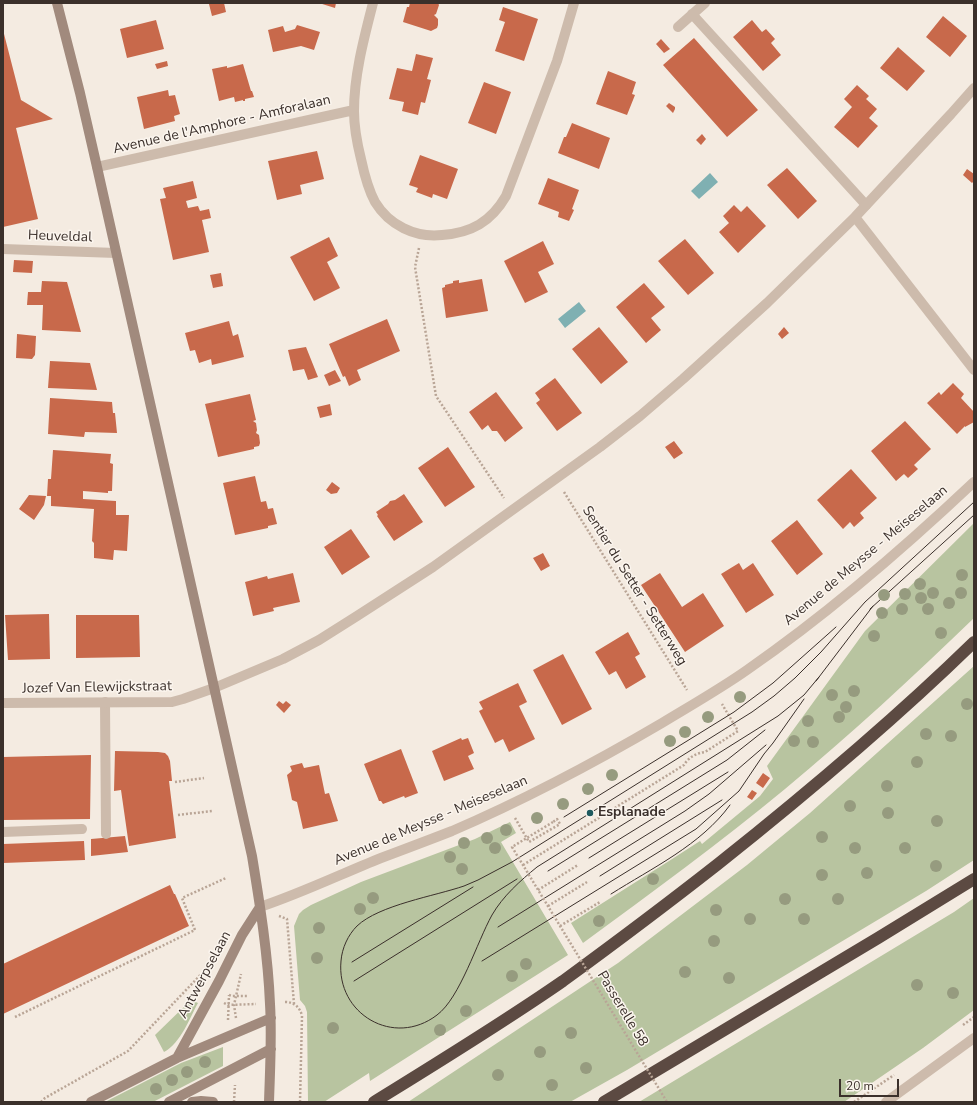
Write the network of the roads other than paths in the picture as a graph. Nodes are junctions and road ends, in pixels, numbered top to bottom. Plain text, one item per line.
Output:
1 (56, 3) edge
2 (373, 3) edge
3 (574, 3) edge
4 (705, 3) edge
5 (692, 14) junction
6 (678, 27) dead end
7 (974, 88) edge
8 (354, 110) junction
9 (97, 167) junction
10 (866, 205) junction
11 (854, 217) junction
12 (3, 249) edge
13 (116, 253) junction
14 (974, 370) edge
15 (974, 482) edge
16 (974, 642) edge
17 (214, 688) junction
18 (106, 702) junction
19 (3, 703) edge
20 (82, 829) dead end
21 (3, 832) edge
22 (106, 834) dead end
23 (974, 879) edge
24 (260, 907) junction
25 (271, 1018) junction
26 (974, 1038) edge
27 (271, 1049) junction
28 (177, 1058) junction
29 (91, 1102) edge
30 (169, 1102) edge
31 (192, 1102) edge
32 (213, 1102) edge
33 (269, 1102) edge
34 (374, 1102) edge
35 (604, 1102) edge
36 (886, 1102) edge

1 - 9 main road
2 - 8 street
3 - 8 street
4 - 5 street
5 - 6 street
5 - 10 street
7 - 10 street, Jozef Van Elewijckstraat
8 - 9 street, Avenue de l'Amphore - Amforalaan
9 - 13 main road
10 - 11 street, Jozef Van Elewijckstraat
11 - 14 street
11 - 17 street, Jozef Van Elewijckstraat
12 - 13 street, Heuveldal
13 - 17 main road
15 - 24 street, Avenue de Meysse - Meiseselaan
16 - 34 highway
17 - 18 street, Jozef Van Elewijckstraat
17 - 24 main road
18 - 19 street, Jozef Van Elewijckstraat
18 - 22 street
20 - 21 street
23 - 35 highway
24 - 25 main road
24 - 28 main road, Antwerpselaan
25 - 27 main road
25 - 28 main road
26 - 36 street
27 - 30 main road
27 - 33 main road
28 - 29 main road
31 - 32 main road

